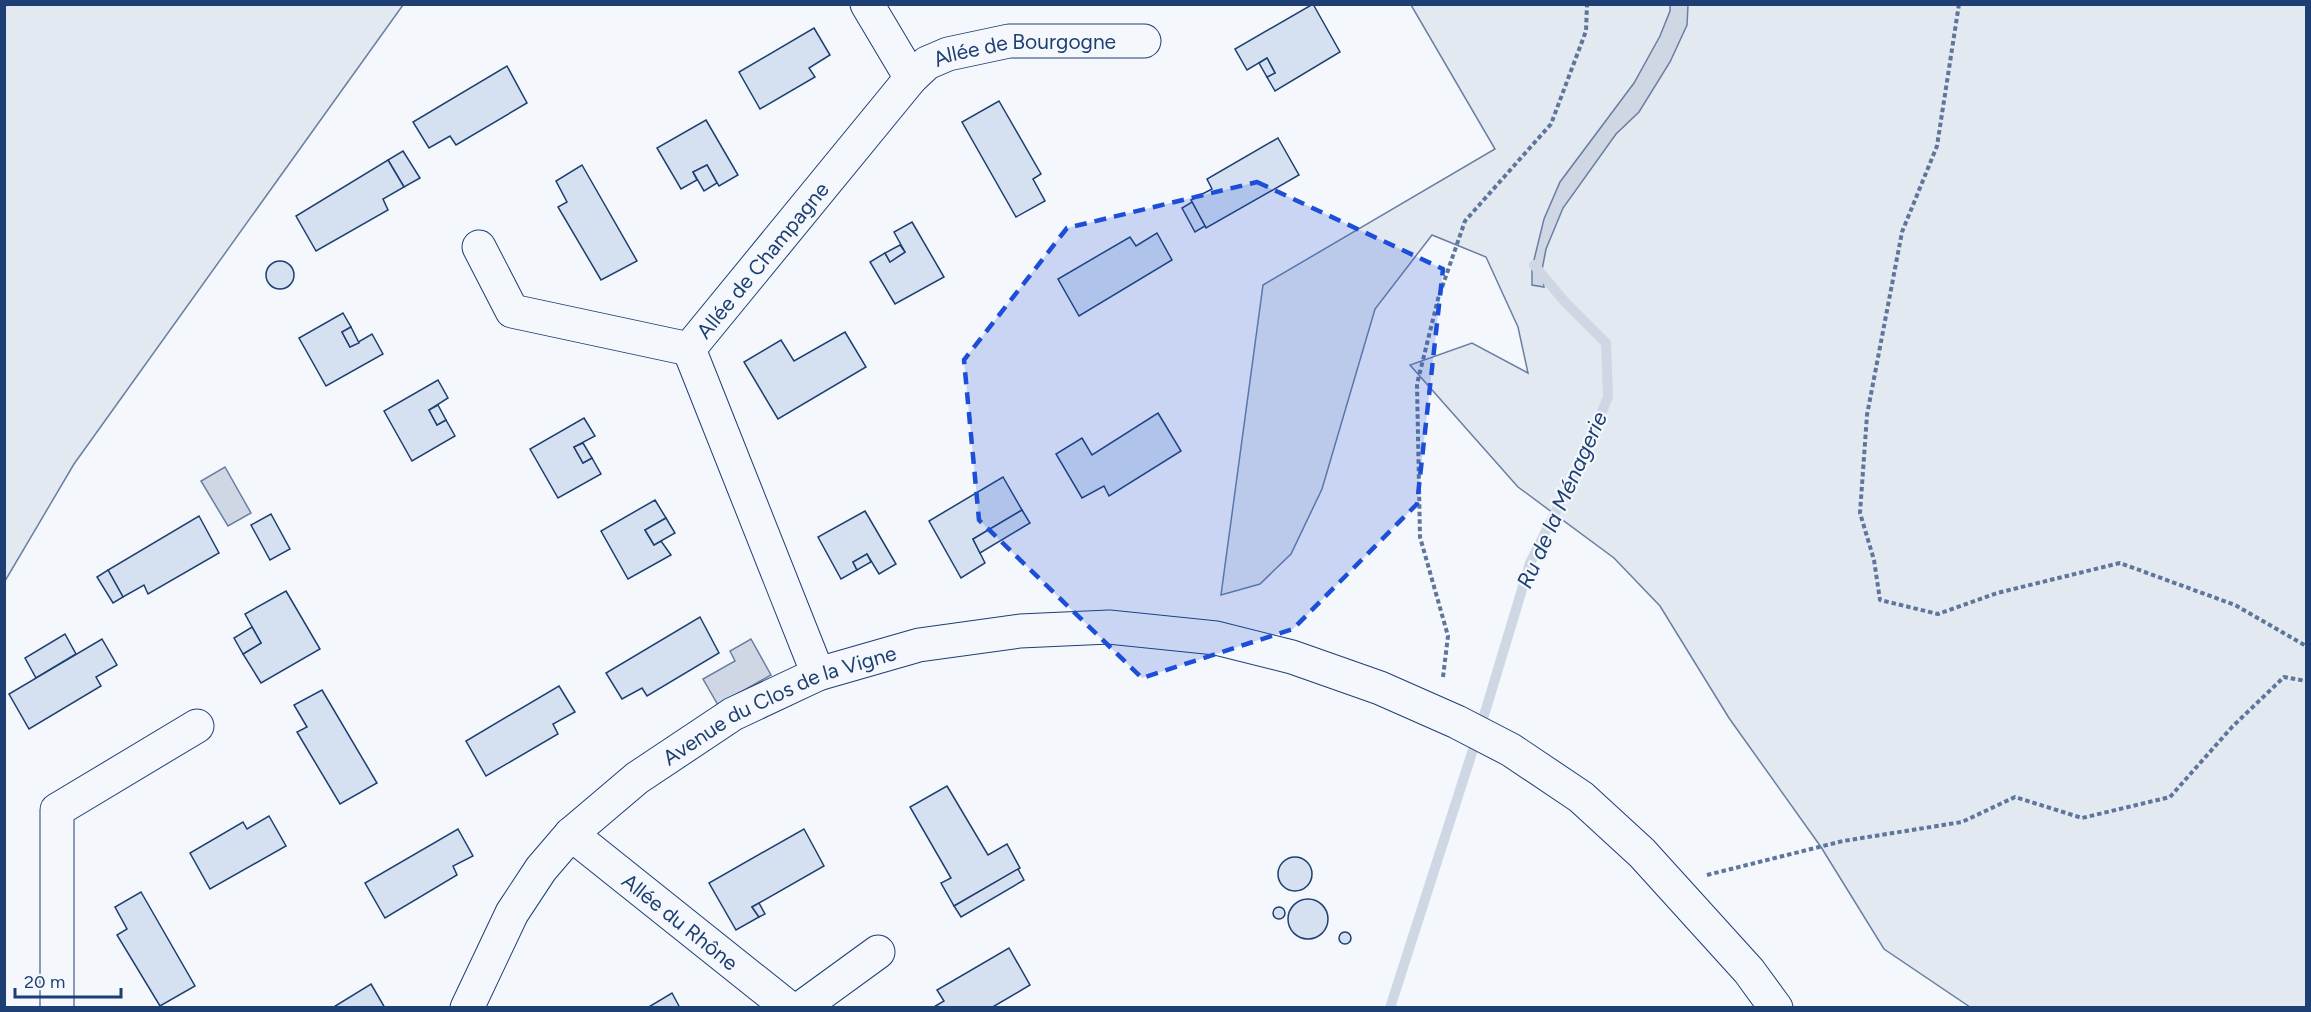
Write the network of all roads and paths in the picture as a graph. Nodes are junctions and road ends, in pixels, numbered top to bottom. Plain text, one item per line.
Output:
1 (867, 4) edge
2 (1587, 4) edge
3 (1959, 4) edge
4 (1144, 41) dead end
5 (911, 78) junction
6 (479, 247) dead end
7 (689, 349) junction
8 (2307, 646) edge
9 (818, 674) junction
10 (2307, 681) edge
11 (1448, 718) junction
12 (197, 726) dead end
13 (572, 834) junction
14 (1671, 884) junction
15 (878, 952) dead end
16 (57, 1008) edge
17 (467, 1008) edge
18 (789, 1008) edge
19 (801, 1008) edge
20 (1776, 1008) edge

1 - 5 street
2 - 11 path
3 - 8 path
4 - 5 street, Allée de Bourgogne
5 - 7 street, Allée de Champagne
6 - 7 street
7 - 9 street, Allée de Champagne
9 - 11 street, Avenue du Clos de la Vigne
9 - 13 street, Avenue du Clos de la Vigne
10 - 14 path
11 - 14 street, Avenue du Clos de la Vigne
12 - 16 street
13 - 17 street, Avenue du Clos de la Vigne
13 - 18 street, Allée du Rhône
14 - 20 street, Avenue du Clos de la Vigne
15 - 19 street

